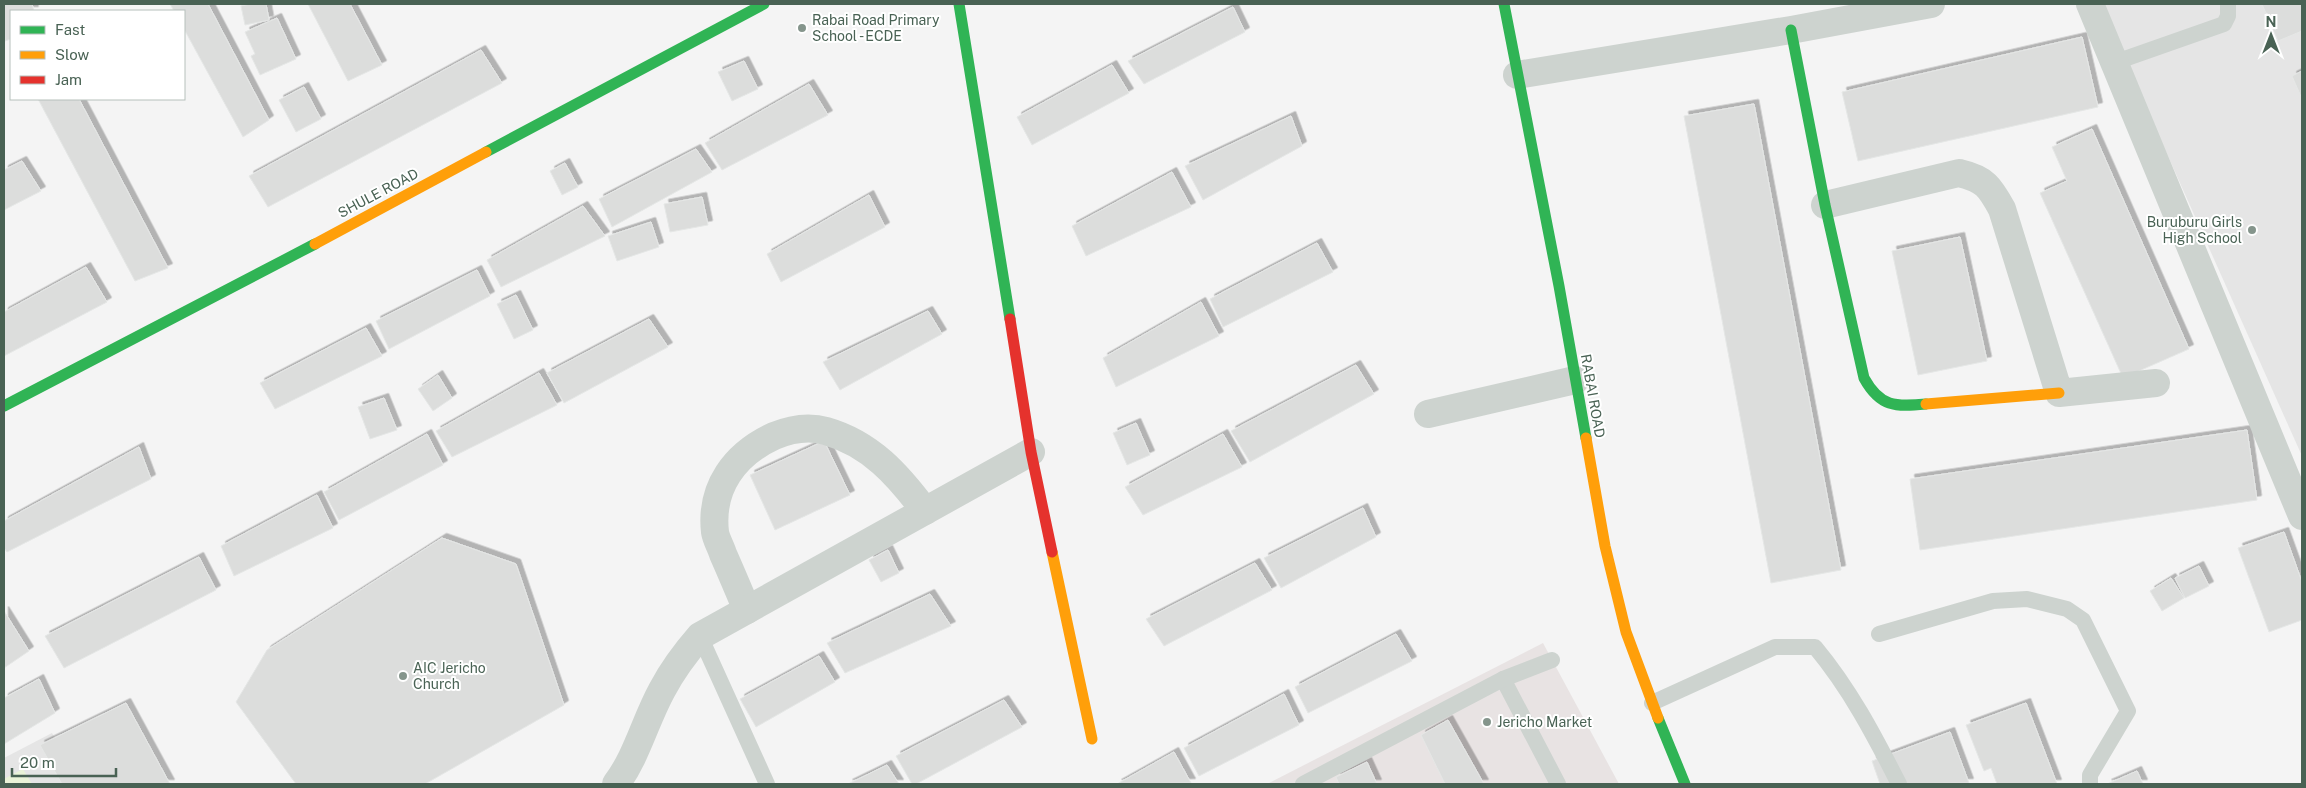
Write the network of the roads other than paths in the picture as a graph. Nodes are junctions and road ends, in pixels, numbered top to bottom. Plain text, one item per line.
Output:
1 (764, 4) edge
2 (959, 4) edge
3 (1504, 4) edge
4 (1931, 4) edge
5 (2090, 4) edge
6 (2228, 4) edge
7 (1791, 30) junction
8 (2113, 62) junction
9 (1518, 74) junction
10 (1825, 205) junction
11 (1575, 380) junction
12 (2156, 383) dead end
13 (2059, 392) junction
14 (4, 406) edge
15 (1428, 414) dead end
16 (1031, 452) junction
17 (924, 511) junction
18 (2302, 516) edge
19 (747, 610) junction
20 (1879, 634) dead end
21 (700, 636) junction
22 (1552, 660) dead end
23 (1502, 678) junction
24 (1652, 703) junction
25 (1092, 739) dead end
26 (616, 784) edge
27 (766, 784) edge
28 (1303, 784) edge
29 (1558, 784) edge
30 (1685, 784) edge
31 (1899, 784) edge
32 (2090, 784) edge

1 - 14 street, SHULE ROAD
2 - 16 street
3 - 9 street, RABAI ROAD
4 - 7 street
5 - 8 street
6 - 8 lane
7 - 9 street
7 - 10 street
8 - 18 street
9 - 11 street, RABAI ROAD
10 - 13 street
10 - 13 street
11 - 15 street
11 - 24 street, RABAI ROAD
12 - 13 street
16 - 17 street
16 - 25 street
17 - 19 street
17 - 19 street
19 - 21 street
20 - 32 lane
21 - 26 street
21 - 27 lane
22 - 23 lane
23 - 28 lane
23 - 29 lane
24 - 30 street, RABAI ROAD
24 - 31 lane

